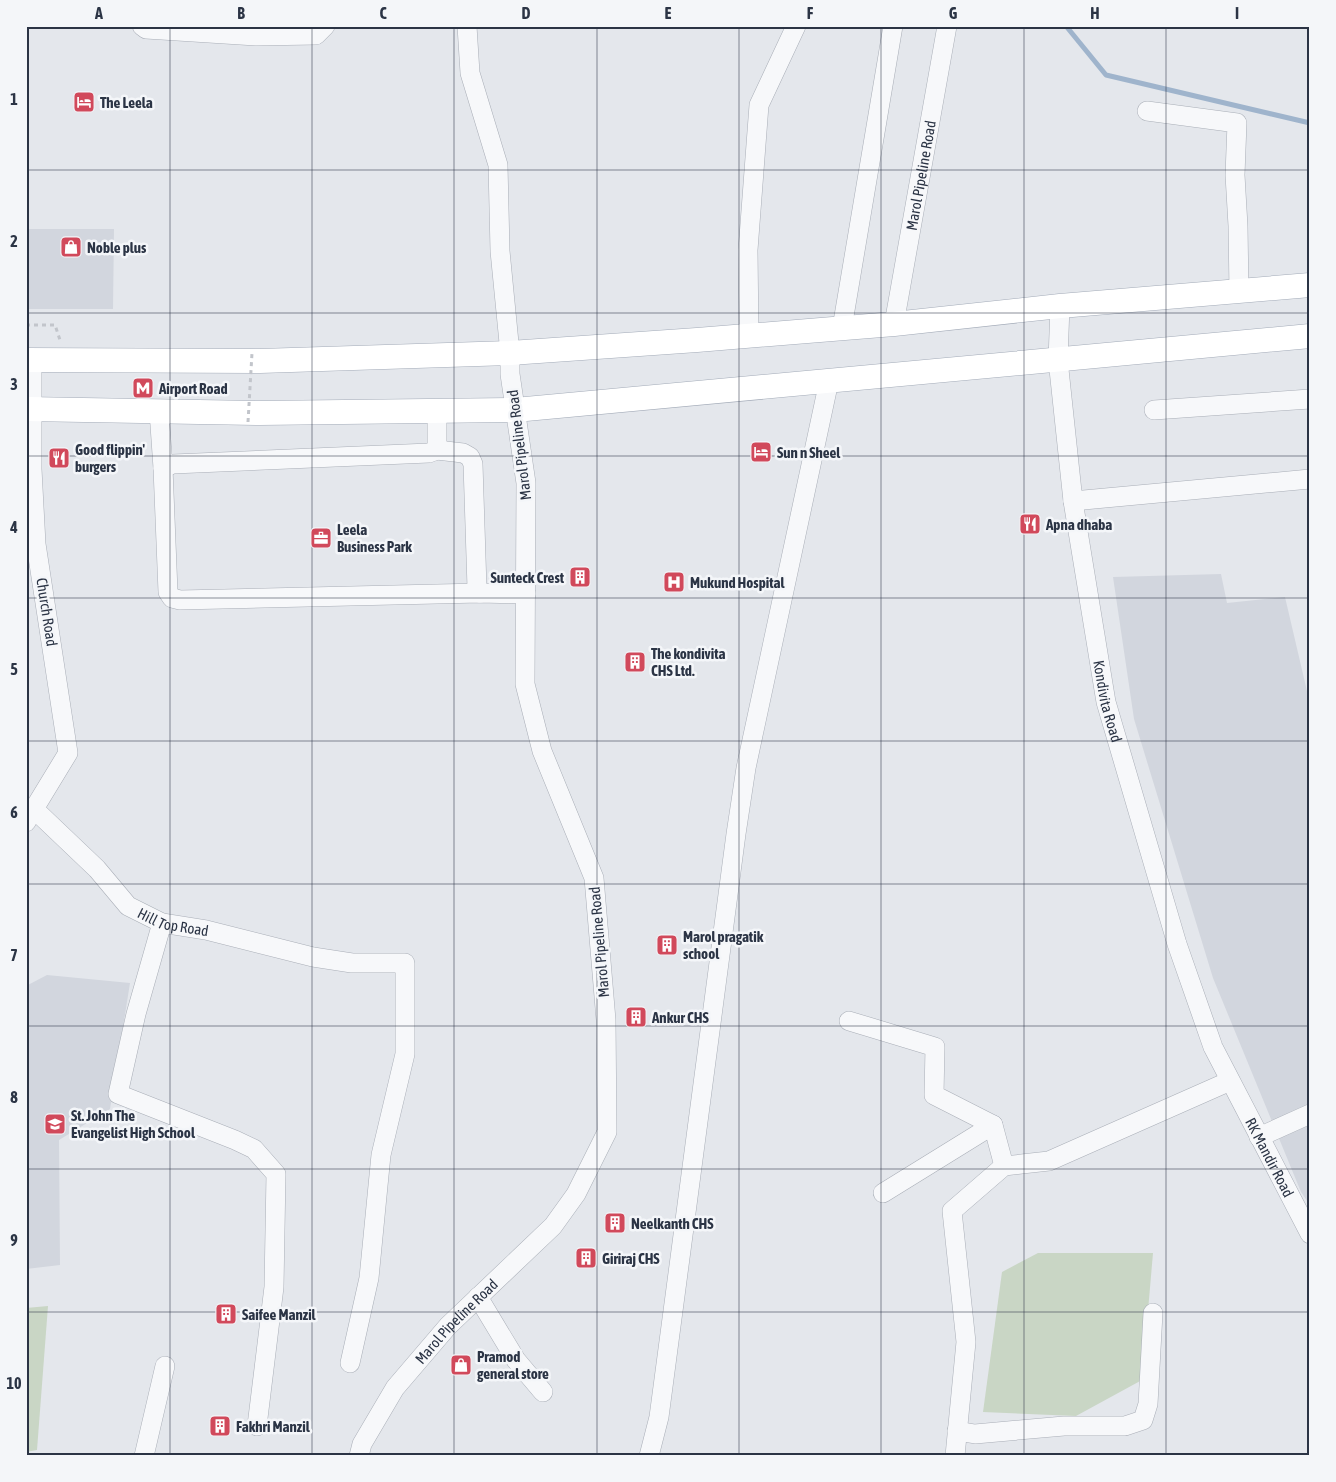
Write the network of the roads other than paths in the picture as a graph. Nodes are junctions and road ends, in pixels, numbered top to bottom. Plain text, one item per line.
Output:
1 (324, 26) edge
2 (467, 26) edge
3 (796, 26) edge
4 (892, 26) edge
5 (946, 26) edge
6 (146, 27) edge
7 (256, 31) edge
8 (1147, 110) dead end
9 (1310, 285) edge
10 (1239, 291) junction
11 (1060, 306) junction
12 (894, 324) junction
13 (842, 328) junction
14 (749, 336) junction
15 (1310, 336) edge
16 (510, 353) junction
17 (29, 360) edge
18 (1058, 360) junction
19 (829, 381) junction
20 (1310, 399) edge
21 (29, 409) edge
22 (514, 410) junction
23 (1154, 410) dead end
24 (159, 411) junction
25 (437, 411) junction
26 (437, 450) junction
27 (163, 468) junction
28 (1310, 479) edge
29 (1073, 501) junction
30 (480, 593) junction
31 (526, 594) junction
32 (30, 815) edge
33 (162, 923) junction
34 (849, 1021) dead end
35 (1230, 1081) junction
36 (1310, 1114) edge
37 (993, 1125) junction
38 (1259, 1137) junction
39 (1004, 1166) junction
40 (883, 1192) dead end
41 (1310, 1234) edge
42 (478, 1297) junction
43 (1152, 1313) dead end
44 (350, 1364) dead end
45 (165, 1366) dead end
46 (543, 1392) dead end
47 (257, 1426) dead end
48 (957, 1431) junction
49 (144, 1456) edge
50 (359, 1456) edge
51 (649, 1456) edge
52 (955, 1456) edge

1 - 7 street
2 - 16 street, Marol Pipeline Road
3 - 14 street
4 - 13 street
5 - 12 street, Marol Pipeline Road
6 - 7 street
8 - 10 street
9 - 10 main road
10 - 11 main road
11 - 12 main road
11 - 18 street, Kondivita Road
12 - 13 main road
13 - 14 main road
14 - 16 main road
15 - 18 main road
16 - 17 main road
16 - 22 street, Marol Pipeline Road
17 - 21 street, Church Road
18 - 19 main road
18 - 29 street, Kondivita Road
19 - 22 main road
19 - 51 street
20 - 23 street
21 - 24 main road
21 - 32 street, Church Road
22 - 25 main road
22 - 31 street, Marol Pipeline Road
24 - 25 main road
24 - 27 street
25 - 26 street
26 - 27 street
26 - 30 street
27 - 30 street
28 - 29 street
29 - 35 street, Kondivita Road
30 - 31 street
31 - 42 street, Marol Pipeline Road
32 - 33 street, Hill Top Road
33 - 44 street, Hill Top Road
33 - 47 street
34 - 37 street
35 - 38 street, RK Mandir Road
35 - 39 street
36 - 38 street
37 - 39 street
37 - 40 street
38 - 41 street, RK Mandir Road
39 - 48 street
42 - 46 street
42 - 50 street, Marol Pipeline Road
43 - 48 street
45 - 49 street
48 - 52 street

